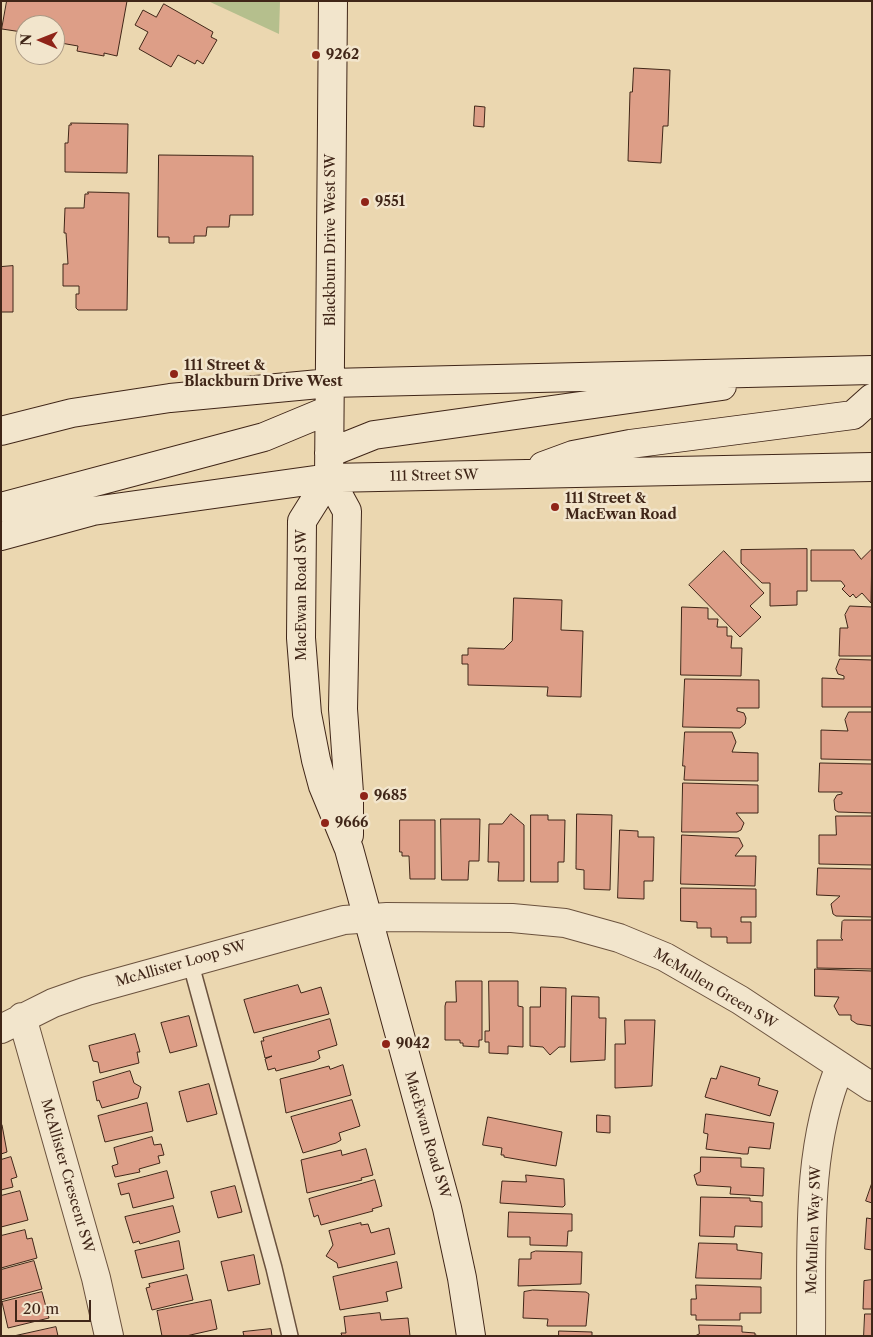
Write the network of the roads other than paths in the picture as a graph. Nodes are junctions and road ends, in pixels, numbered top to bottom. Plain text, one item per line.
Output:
1 (333, 1) edge
2 (872, 370) edge
3 (794, 371) junction
4 (330, 383) junction
5 (872, 398) edge
6 (329, 410) junction
7 (1, 432) edge
8 (329, 465) junction
9 (872, 467) edge
10 (521, 474) junction
11 (1, 507) edge
12 (1, 536) edge
13 (349, 849) junction
14 (366, 918) junction
15 (190, 962) junction
16 (12, 1023) edge
17 (840, 1067) junction
18 (872, 1087) edge
19 (109, 1336) edge
20 (290, 1336) edge
21 (471, 1336) edge
22 (811, 1336) edge

1 - 4 street, Blackburn Drive West SW
2 - 3 street
3 - 4 street
3 - 8 street
4 - 6 street, Blackburn Drive West SW
4 - 7 street
5 - 10 street
6 - 8 street, Blackburn Drive West SW
6 - 11 street
8 - 10 street, 111 Street SW
8 - 12 street, 111 Street SW
8 - 13 street, MacEwan Road SW
8 - 13 street, MacEwan Road SW
9 - 10 street, 111 Street SW
13 - 14 street, MacEwan Road SW
14 - 15 street, McAllister Loop SW
14 - 17 street, McMullen Green SW
14 - 21 street, MacEwan Road SW
15 - 16 street, McAllister Loop SW
15 - 20 lane
16 - 19 street, McAllister Crescent SW
17 - 18 street, McMullen Green SW
17 - 22 street, McMullen Way SW

